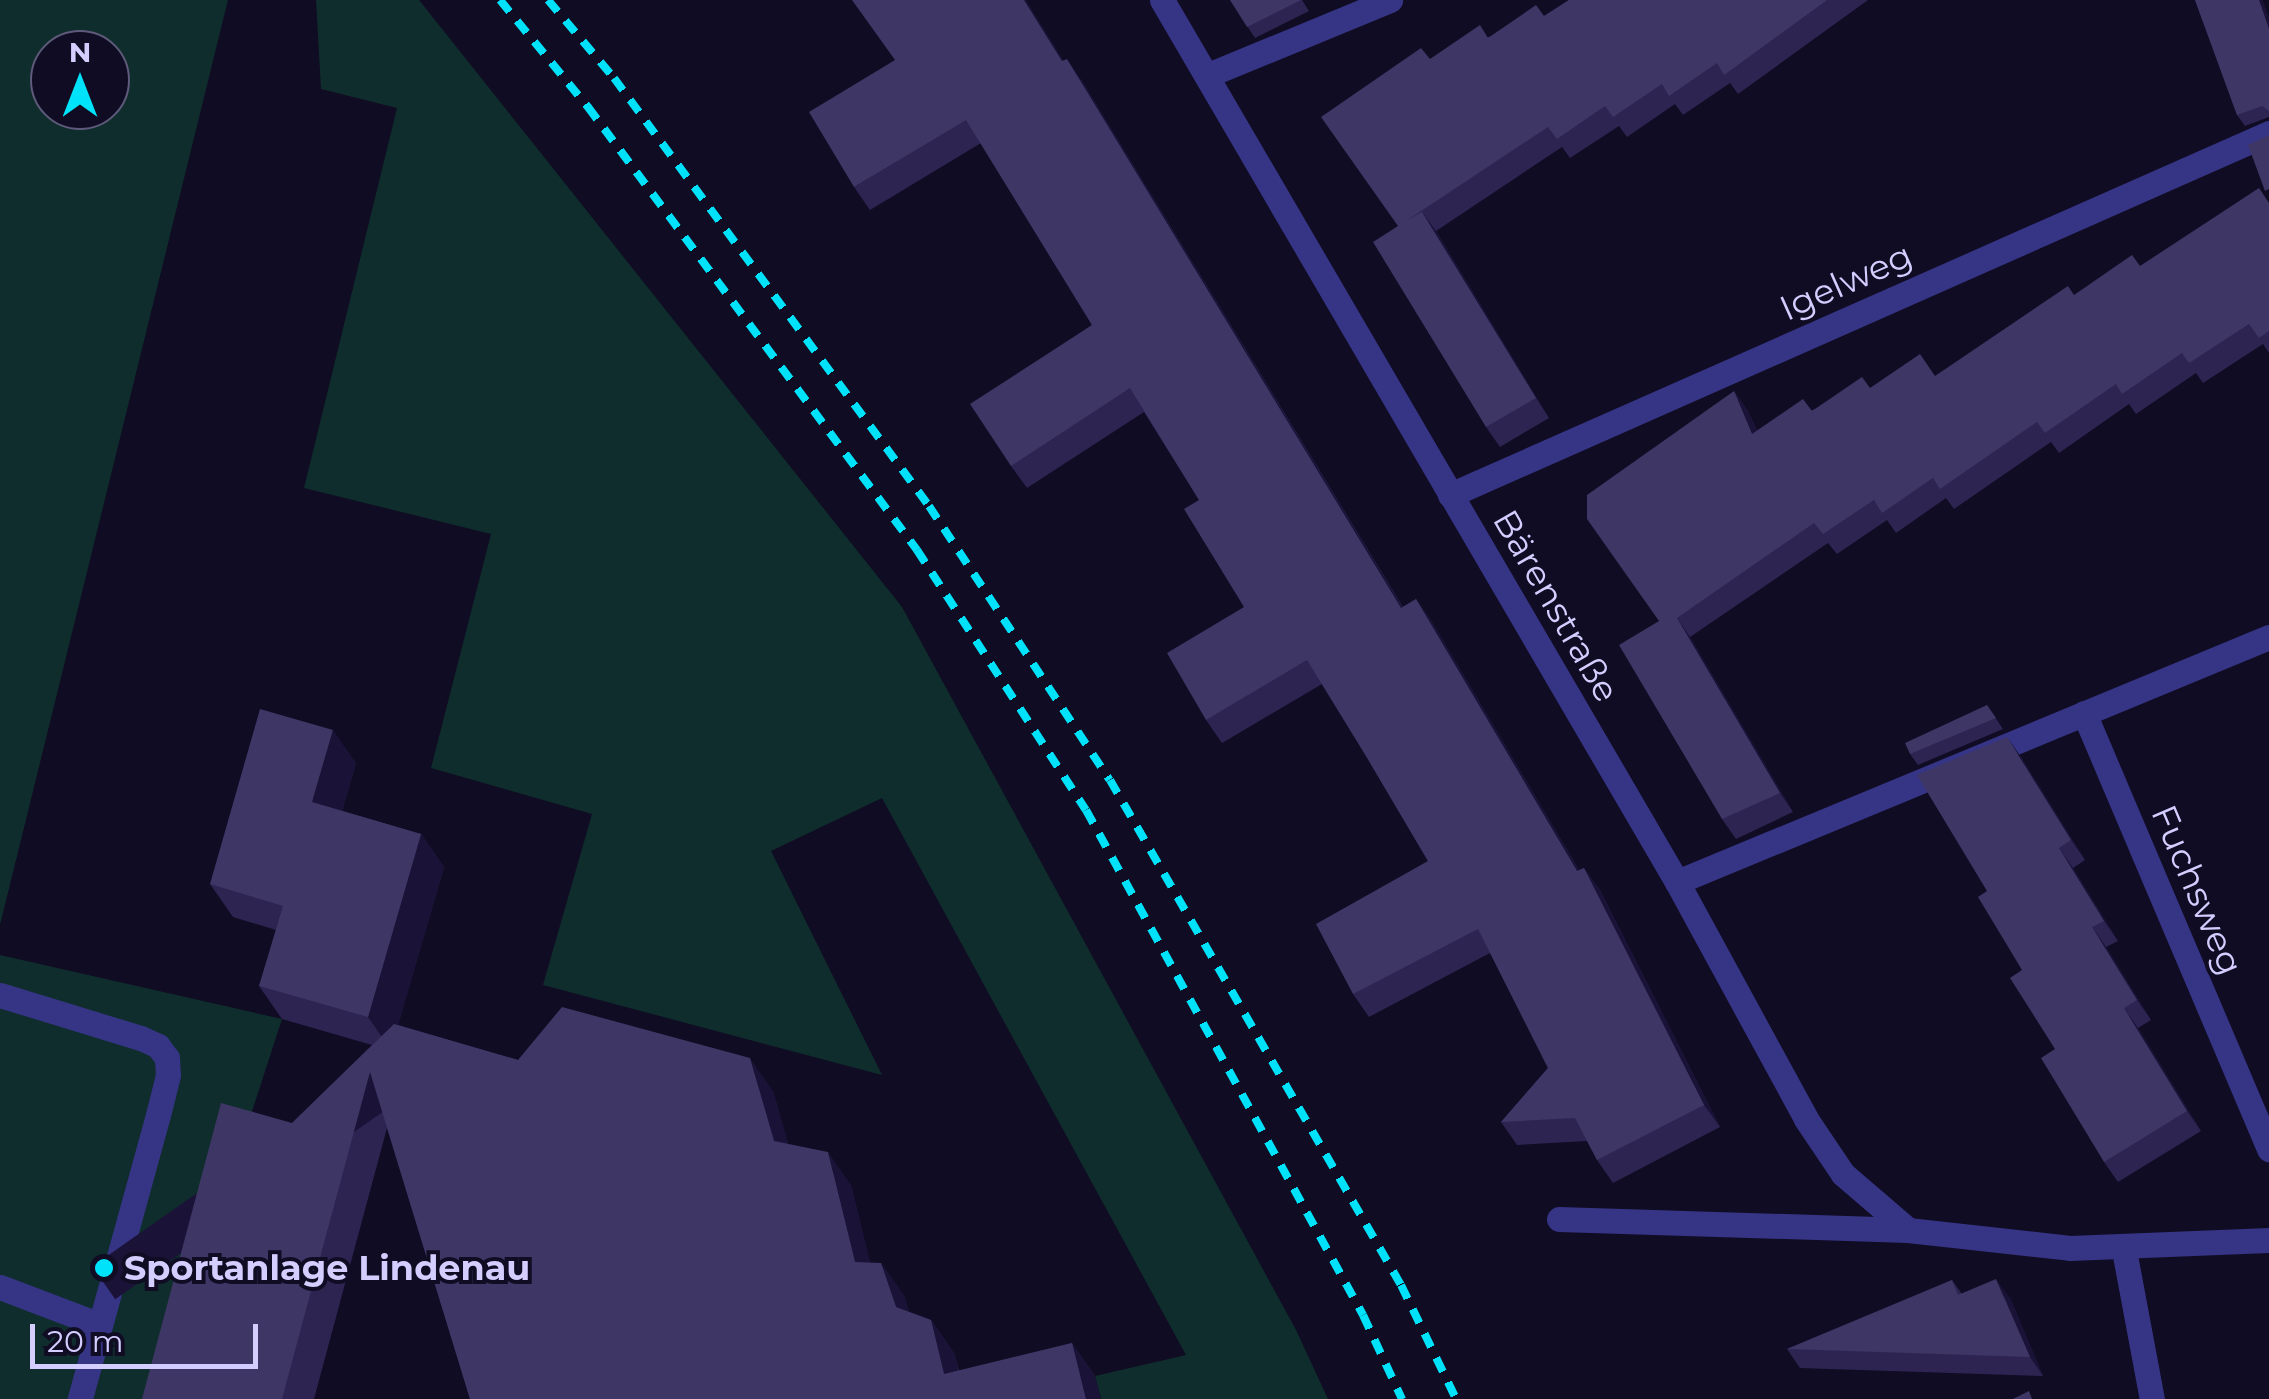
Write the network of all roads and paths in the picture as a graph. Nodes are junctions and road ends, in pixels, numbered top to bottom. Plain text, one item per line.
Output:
1 (1162, 0) edge
2 (1390, 0) edge
3 (1208, 75) junction
4 (2269, 133) edge
5 (1450, 495) junction
6 (2269, 637) edge
7 (2084, 713) junction
8 (1678, 882) junction
9 (0, 995) edge
10 (2269, 1149) edge
11 (1559, 1220) dead end
12 (1908, 1230) junction
13 (2269, 1240) edge
14 (2124, 1250) junction
15 (0, 1287) edge
16 (100, 1325) junction
17 (80, 1399) edge
18 (2152, 1399) edge

1 - 3 street, Bärenstraße
2 - 3 street
3 - 5 street, Bärenstraße
4 - 5 street, Igelweg
5 - 8 street, Bärenstraße
6 - 7 street
7 - 8 street
7 - 10 street, Fuchsweg
8 - 12 street, Bärenstraße
9 - 16 street
11 - 12 street
12 - 14 street
13 - 14 street
14 - 18 street
15 - 16 street
16 - 17 street

